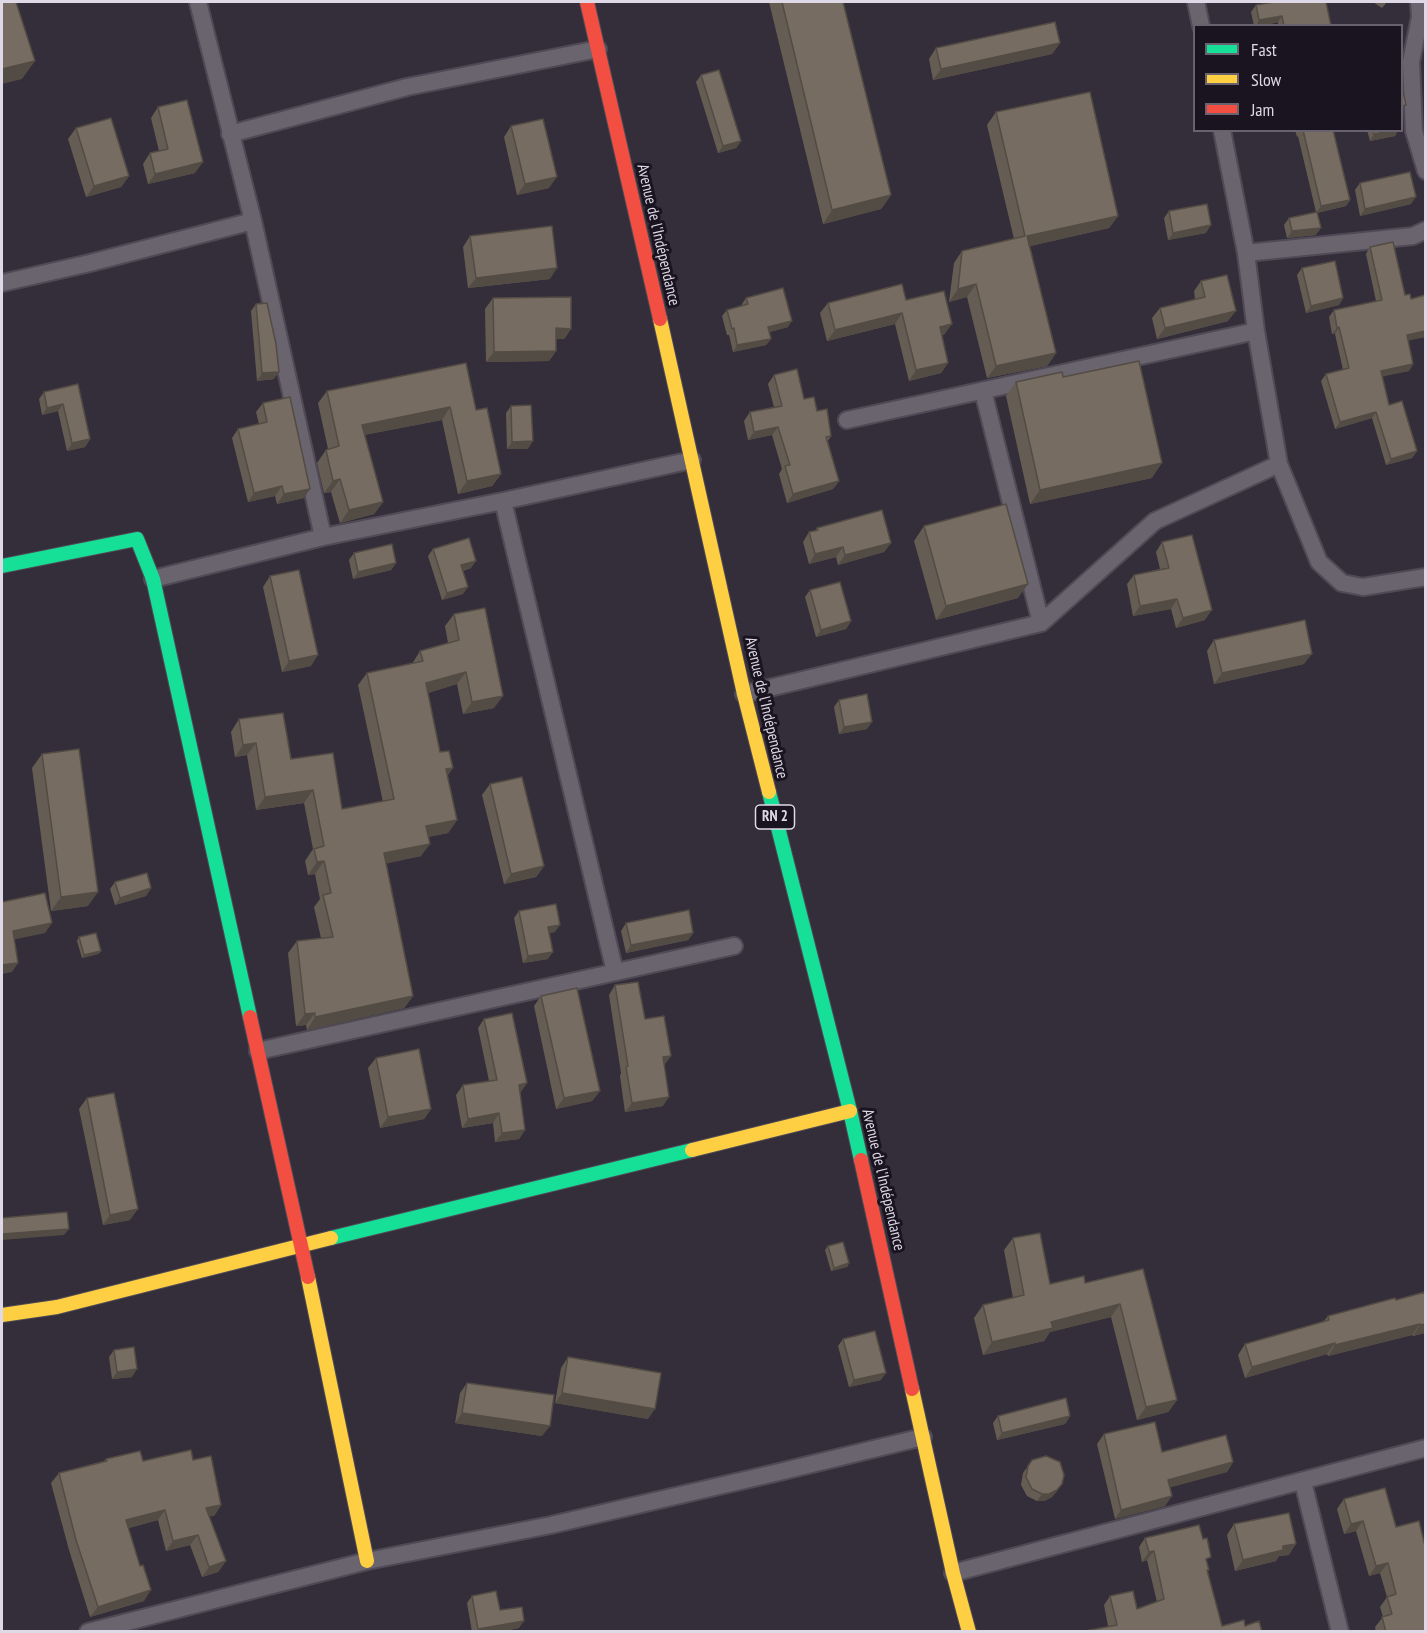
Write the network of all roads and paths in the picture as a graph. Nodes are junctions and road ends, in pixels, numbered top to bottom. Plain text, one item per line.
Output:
1 (198, 2) edge
2 (587, 2) edge
3 (1196, 2) edge
4 (1419, 2) edge
5 (1201, 24) edge
6 (598, 49) junction
7 (1222, 132) edge
8 (230, 134) junction
9 (1425, 171) edge
10 (254, 221) junction
11 (1425, 230) edge
12 (1246, 253) junction
13 (2, 284) edge
14 (1256, 331) junction
15 (983, 391) junction
16 (847, 420) dead end
17 (692, 460) junction
18 (1279, 464) junction
19 (504, 501) junction
20 (323, 537) junction
21 (2, 566) edge
22 (1425, 577) edge
23 (153, 579) junction
24 (1041, 623) junction
25 (744, 694) junction
26 (734, 946) dead end
27 (615, 972) junction
28 (258, 1051) junction
29 (850, 1111) junction
30 (301, 1245) junction
31 (2, 1315) edge
32 (923, 1437) junction
33 (1425, 1448) edge
34 (1303, 1482) junction
35 (367, 1561) junction
36 (954, 1573) junction
37 (88, 1632) edge
38 (969, 1632) edge
39 (1340, 1632) edge

1 - 8 street
2 - 6 street, Avenue de l'Indépendance / RN 2
3 - 5 street
4 - 9 street
6 - 8 street
6 - 17 street, Avenue de l'Indépendance / RN 2
7 - 12 street
8 - 10 street
10 - 13 street
10 - 20 street
11 - 12 street
12 - 14 street
14 - 15 street
14 - 18 street
15 - 16 street
15 - 24 street
17 - 19 street
17 - 25 street, Avenue de l'Indépendance / RN 2
18 - 22 street
18 - 24 street
19 - 20 street
19 - 27 street
20 - 23 street
21 - 23 street
23 - 28 street
24 - 25 street
25 - 29 street, Avenue de l'Indépendance / RN 2
26 - 27 street
27 - 28 street
28 - 30 street
29 - 30 street
29 - 32 street, Avenue de l'Indépendance / RN 2
30 - 31 street
30 - 35 street
32 - 35 street
32 - 36 street, Avenue de l'Indépendance / RN 2
33 - 34 street
34 - 36 street
34 - 39 street
35 - 37 street
36 - 38 street, Avenue de l'Indépendance / RN 2

